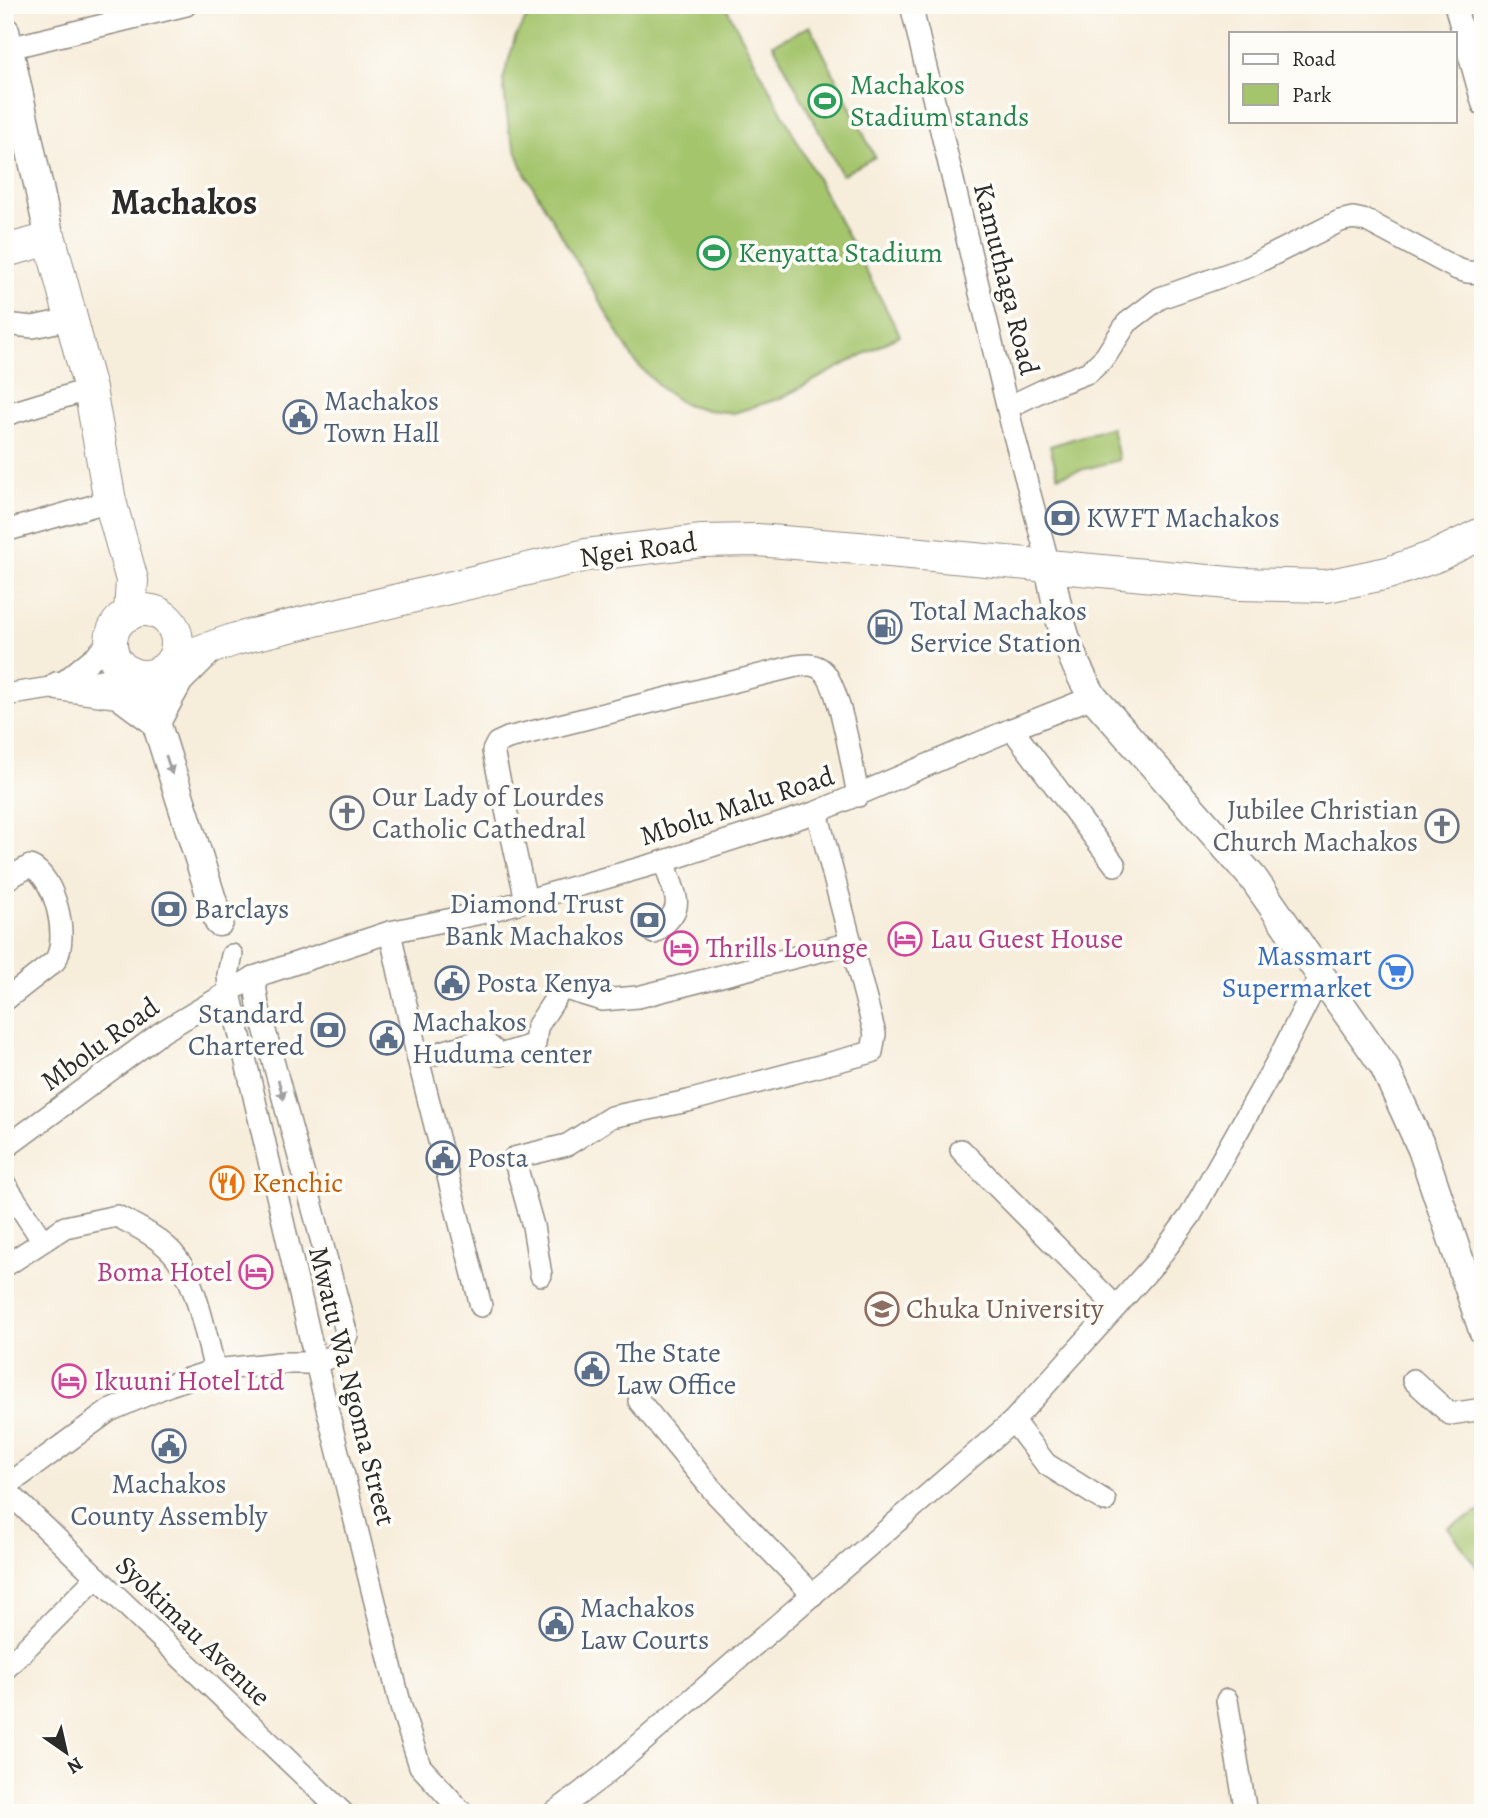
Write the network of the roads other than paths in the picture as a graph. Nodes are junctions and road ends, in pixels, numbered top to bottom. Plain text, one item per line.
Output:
1 (186, 5) edge
2 (911, 5) edge
3 (1455, 5) edge
4 (7, 39) edge
5 (1483, 105) edge
6 (50, 239) junction
7 (5, 251) edge
8 (1483, 273) edge
9 (70, 319) junction
10 (5, 324) edge
11 (90, 389) junction
12 (1008, 407) junction
13 (5, 415) edge
14 (110, 501) junction
15 (5, 531) edge
16 (1483, 533) edge
17 (1049, 565) junction
18 (149, 613) junction
19 (111, 639) junction
20 (225, 642) junction
21 (151, 670) junction
22 (58, 686) junction
23 (5, 695) edge
24 (1093, 697) junction
25 (156, 722) junction
26 (1012, 729) junction
27 (858, 796) junction
28 (817, 812) junction
29 (665, 861) junction
30 (1115, 865) dead end
31 (5, 880) edge
32 (526, 900) junction
33 (219, 922) joint
34 (390, 932) junction
35 (654, 933) dead end
36 (851, 943) junction
37 (232, 955) junction
38 (1321, 975) junction
39 (254, 977) junction
40 (229, 989) junction
41 (5, 1000) edge
42 (418, 1059) junction
43 (5, 1148) edge
44 (961, 1150) dead end
45 (5, 1184) edge
46 (42, 1240) junction
47 (5, 1266) edge
48 (541, 1275) dead end
49 (481, 1306) dead end
50 (1116, 1307) junction
51 (1483, 1330) edge
52 (316, 1363) junction
53 (215, 1370) junction
54 (1413, 1380) dead end
55 (639, 1401) dead end
56 (1483, 1409) edge
57 (1013, 1421) junction
58 (5, 1488) edge
59 (1105, 1501) dead end
60 (97, 1577) junction
61 (813, 1595) junction
62 (5, 1669) edge
63 (1227, 1700) dead end
64 (343, 1813) edge
65 (463, 1813) edge
66 (554, 1813) edge
67 (1246, 1813) edge

1 - 4 street
2 - 12 street, Kamuthaga Road
3 - 5 street
4 - 6 main road
6 - 7 highway
6 - 9 highway
8 - 12 street
9 - 10 street
9 - 11 highway
11 - 13 street
11 - 14 highway
12 - 17 street, Kamuthaga Road
14 - 15 street
14 - 18 highway
16 - 17 highway, Ngei Road
17 - 20 highway, Ngei Road
17 - 24 main road
18 - 19 highway
18 - 20 highway
18 - 21 highway
19 - 21 highway
19 - 22 street
20 - 21 highway, Ngei Road
20 - 25 main road
21 - 22 street
21 - 25 main road
22 - 23 street
22 - 25 main road
24 - 26 street, Mbolu Malu Road
24 - 38 main road
25 -> 33 main road
26 - 27 street, Mbolu Malu Road
26 - 30 street
27 - 28 street, Mbolu Malu Road
27 - 32 street
28 - 29 street, Mbolu Malu Road
28 - 36 street
29 - 32 street, Mbolu Malu Road
29 - 35 street
31 - 41 street
32 - 34 street, Mbolu Malu Road
33 - 37 street
34 - 39 street, Mbolu Malu Road
34 - 42 street
36 - 42 street
36 - 48 street
37 - 39 street
37 - 40 street, Mwatu Wa Ngoma Street
38 - 50 street
38 - 51 main road
39 - 40 street, Mbolu Malu Road
39 -> 52 street, Mwatu Wa Ngoma Street
40 - 43 street, Mbolu Road
40 - 52 street, Mwatu Wa Ngoma Street
42 - 49 street
44 - 50 street
45 - 46 street
46 - 47 street
46 - 53 street
50 - 57 street
52 - 53 street
52 - 65 street, Mwatu Wa Ngoma Street
53 - 58 street
54 - 56 street
55 - 61 street
57 - 59 street
57 - 61 street
58 - 60 street, Syokimau Avenue
60 - 62 street
60 - 64 street, Syokimau Avenue
61 - 66 street
63 - 67 street

